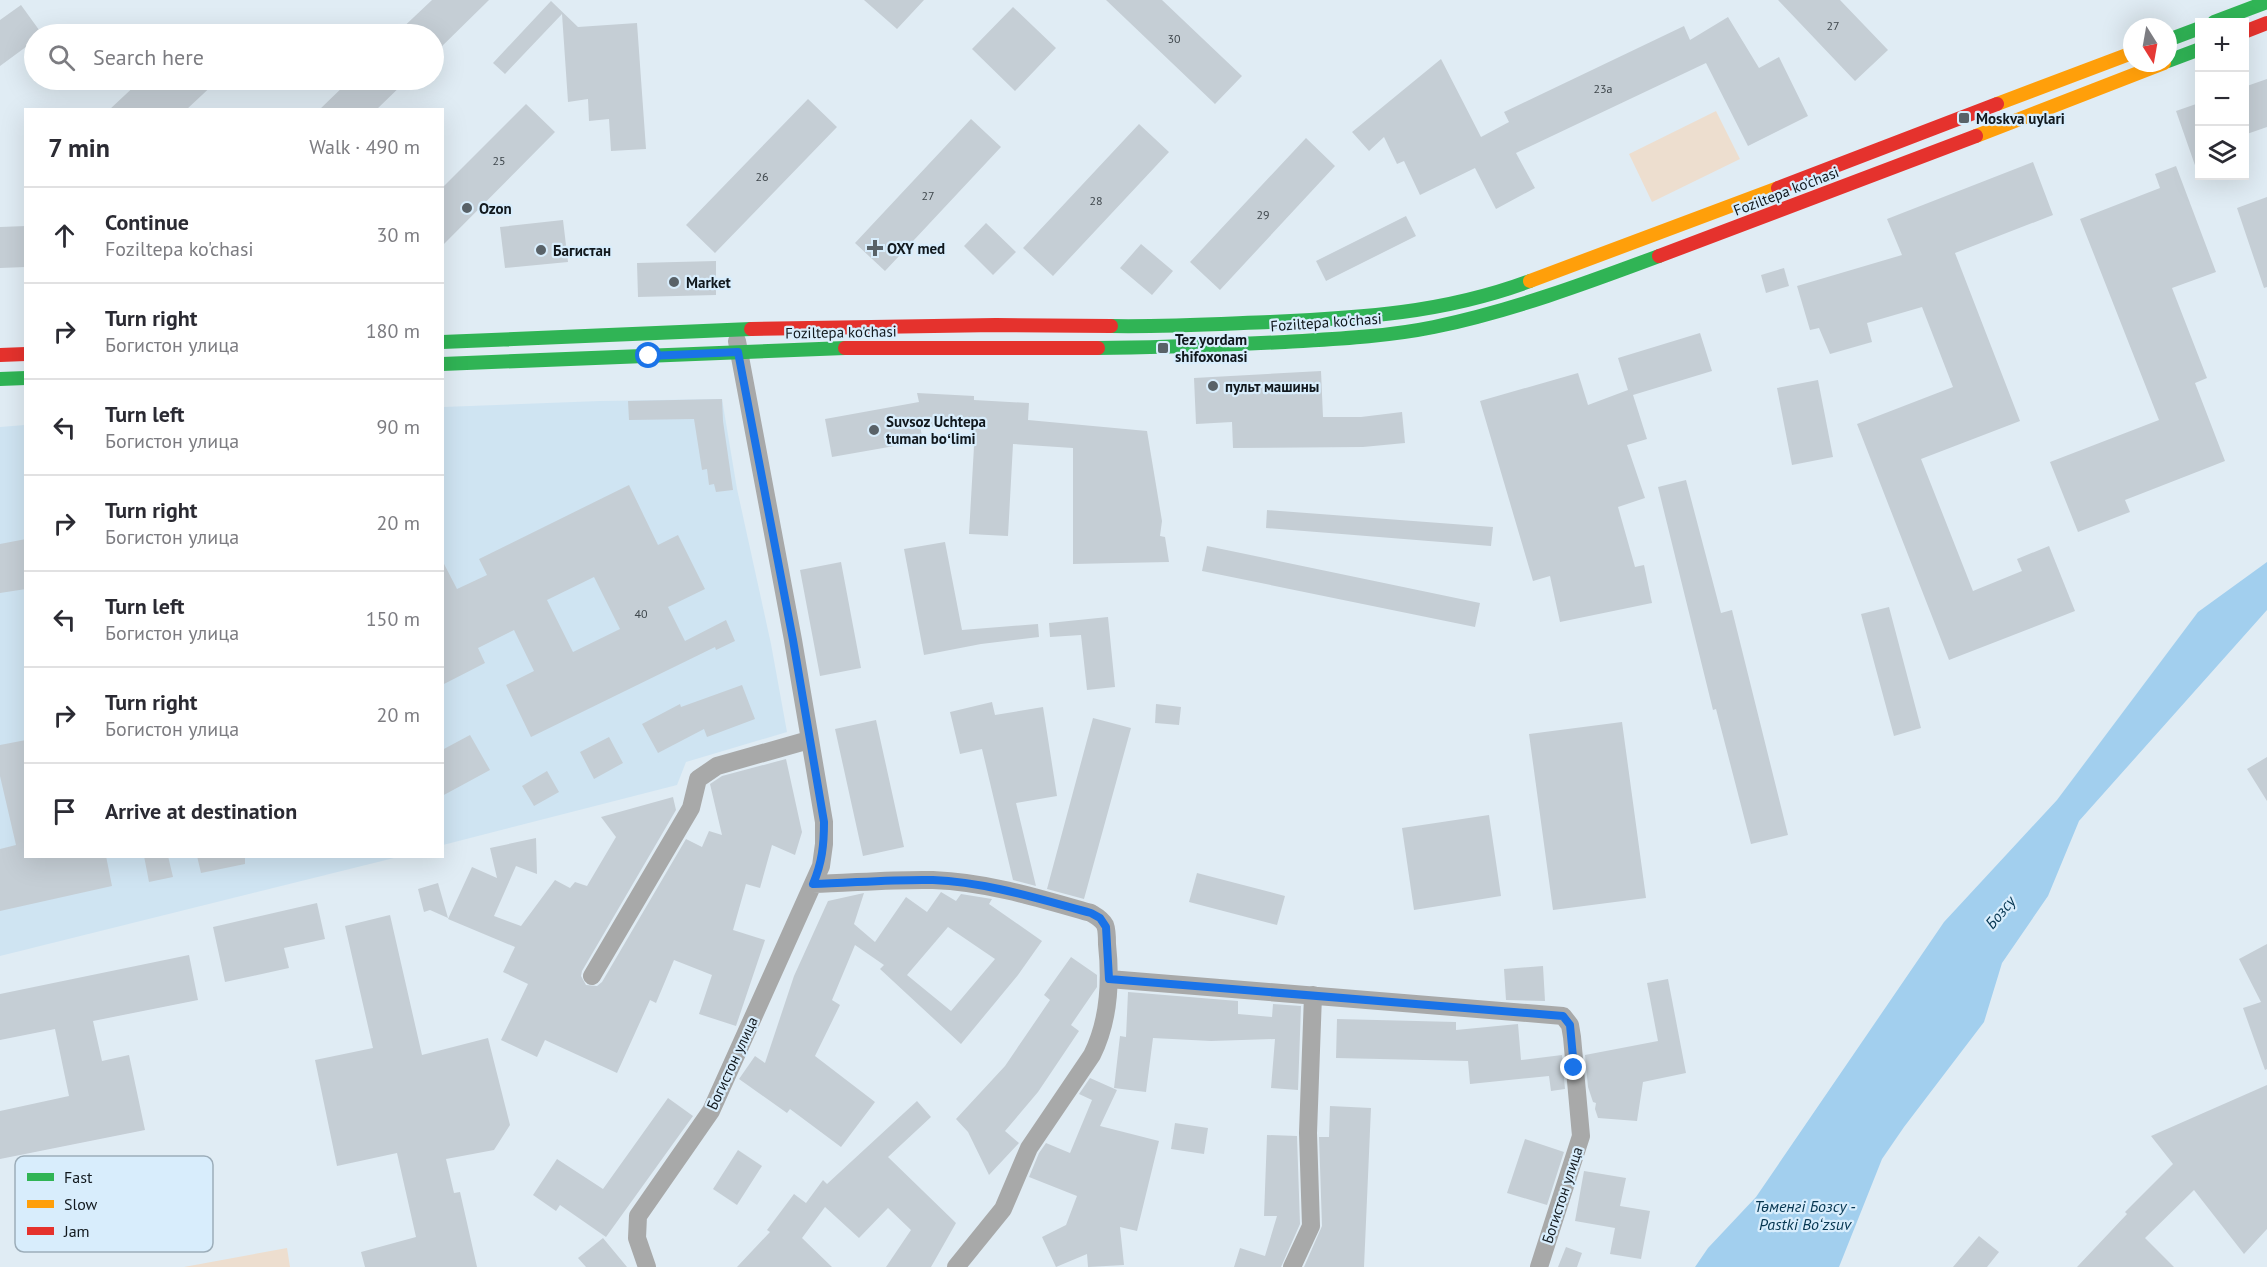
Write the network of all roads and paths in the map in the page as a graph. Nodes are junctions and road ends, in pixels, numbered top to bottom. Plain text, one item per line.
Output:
1 (2267, 2) edge
2 (2225, 18) edge
3 (2267, 23) edge
4 (2195, 30) edge
5 (2249, 30) edge
6 (2177, 37) edge
7 (2195, 51) edge
8 (2123, 56) edge
9 (2177, 58) edge
10 (2141, 72) edge
11 (737, 330) junction
12 (444, 342) edge
13 (738, 352) junction
14 (24, 354) edge
15 (0, 355) edge
16 (444, 364) edge
17 (24, 378) edge
18 (0, 379) edge
19 (809, 740) junction
20 (813, 884) junction
21 (592, 976) dead end
22 (1109, 979) junction
23 (1313, 995) junction
24 (647, 1267) edge
25 (956, 1267) edge
26 (1292, 1267) edge
27 (1539, 1267) edge

1 - 2 main road
3 - 5 main road
4 - 6 main road
7 - 9 main road
8 - 11 main road, Foziltepa ko'chasi
10 - 13 main road, Foziltepa ko'chasi
11 - 12 main road, Foziltepa ko'chasi
11 - 13 street, Богистон улица
13 - 16 main road, Foziltepa ko'chasi
13 - 19 street, Богистон улица
14 - 15 main road
17 - 18 main road
19 - 20 street, Богистон улица
19 - 21 street
20 - 22 street
20 - 24 street, Богистон улица
22 - 23 street, Богистон улица
22 - 25 street
23 - 26 street
23 - 27 street, Богистон улица

